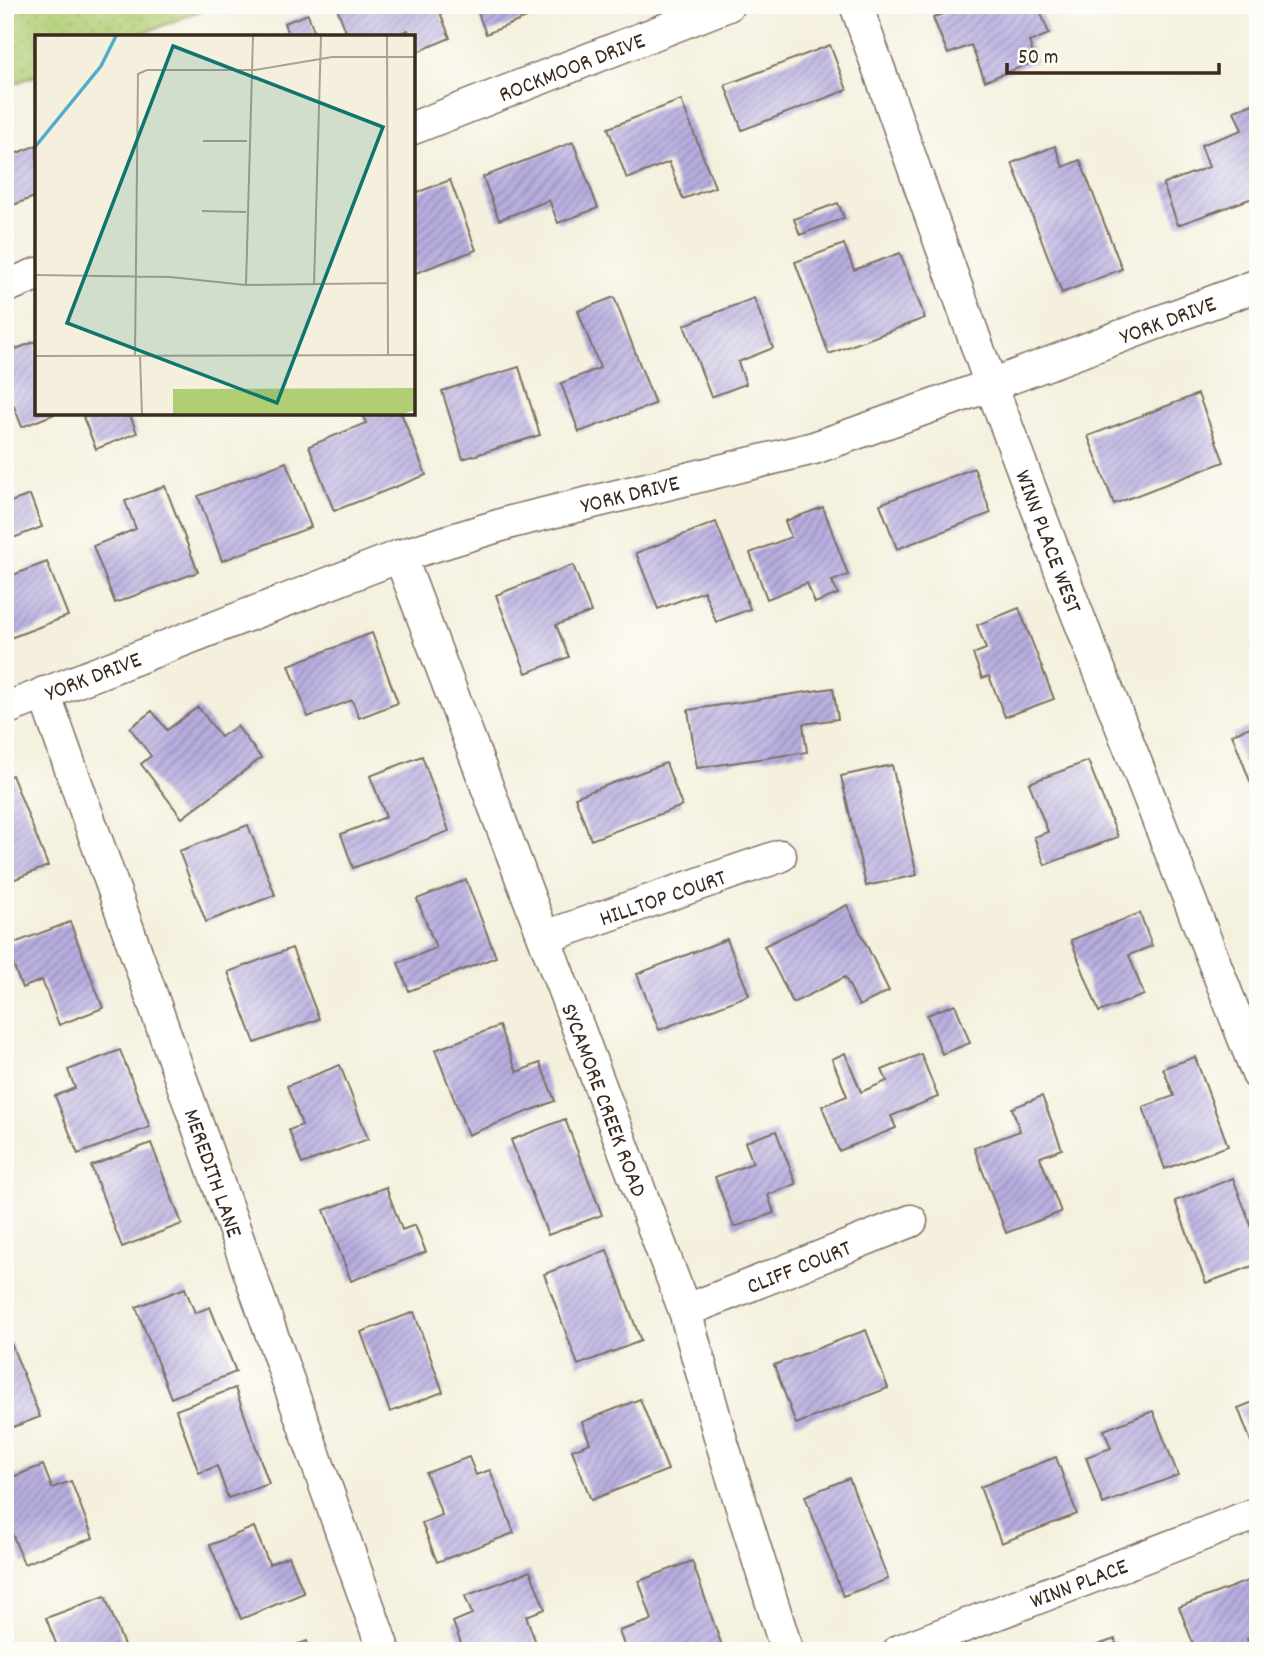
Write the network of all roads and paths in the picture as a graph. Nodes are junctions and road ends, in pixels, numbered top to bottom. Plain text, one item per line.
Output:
1 (728, 5) edge
2 (856, 5) edge
3 (415, 127) edge
4 (35, 275) edge
5 (1258, 285) edge
6 (5, 287) edge
7 (991, 385) junction
8 (400, 556) junction
9 (44, 693) junction
10 (5, 709) edge
11 (780, 856) dead end
12 (545, 937) junction
13 (1258, 1074) edge
14 (911, 1222) dead end
15 (685, 1311) junction
16 (1258, 1513) edge
17 (384, 1651) edge
18 (787, 1651) edge
19 (899, 1651) edge

1 - 3 street, ROCKMOOR DRIVE
2 - 7 street, WINN PLACE WEST
4 - 6 street
5 - 7 street, YORK DRIVE
7 - 8 street, YORK DRIVE
7 - 13 street, WINN PLACE WEST
8 - 9 street, YORK DRIVE
8 - 12 street, SYCAMORE CREEK ROAD
9 - 10 street, YORK DRIVE
9 - 17 street, MEREDITH LANE
11 - 12 street, HILLTOP COURT
12 - 15 street, SYCAMORE CREEK ROAD
14 - 15 street, CLIFF COURT
15 - 18 street, SYCAMORE CREEK ROAD
16 - 19 street, WINN PLACE

